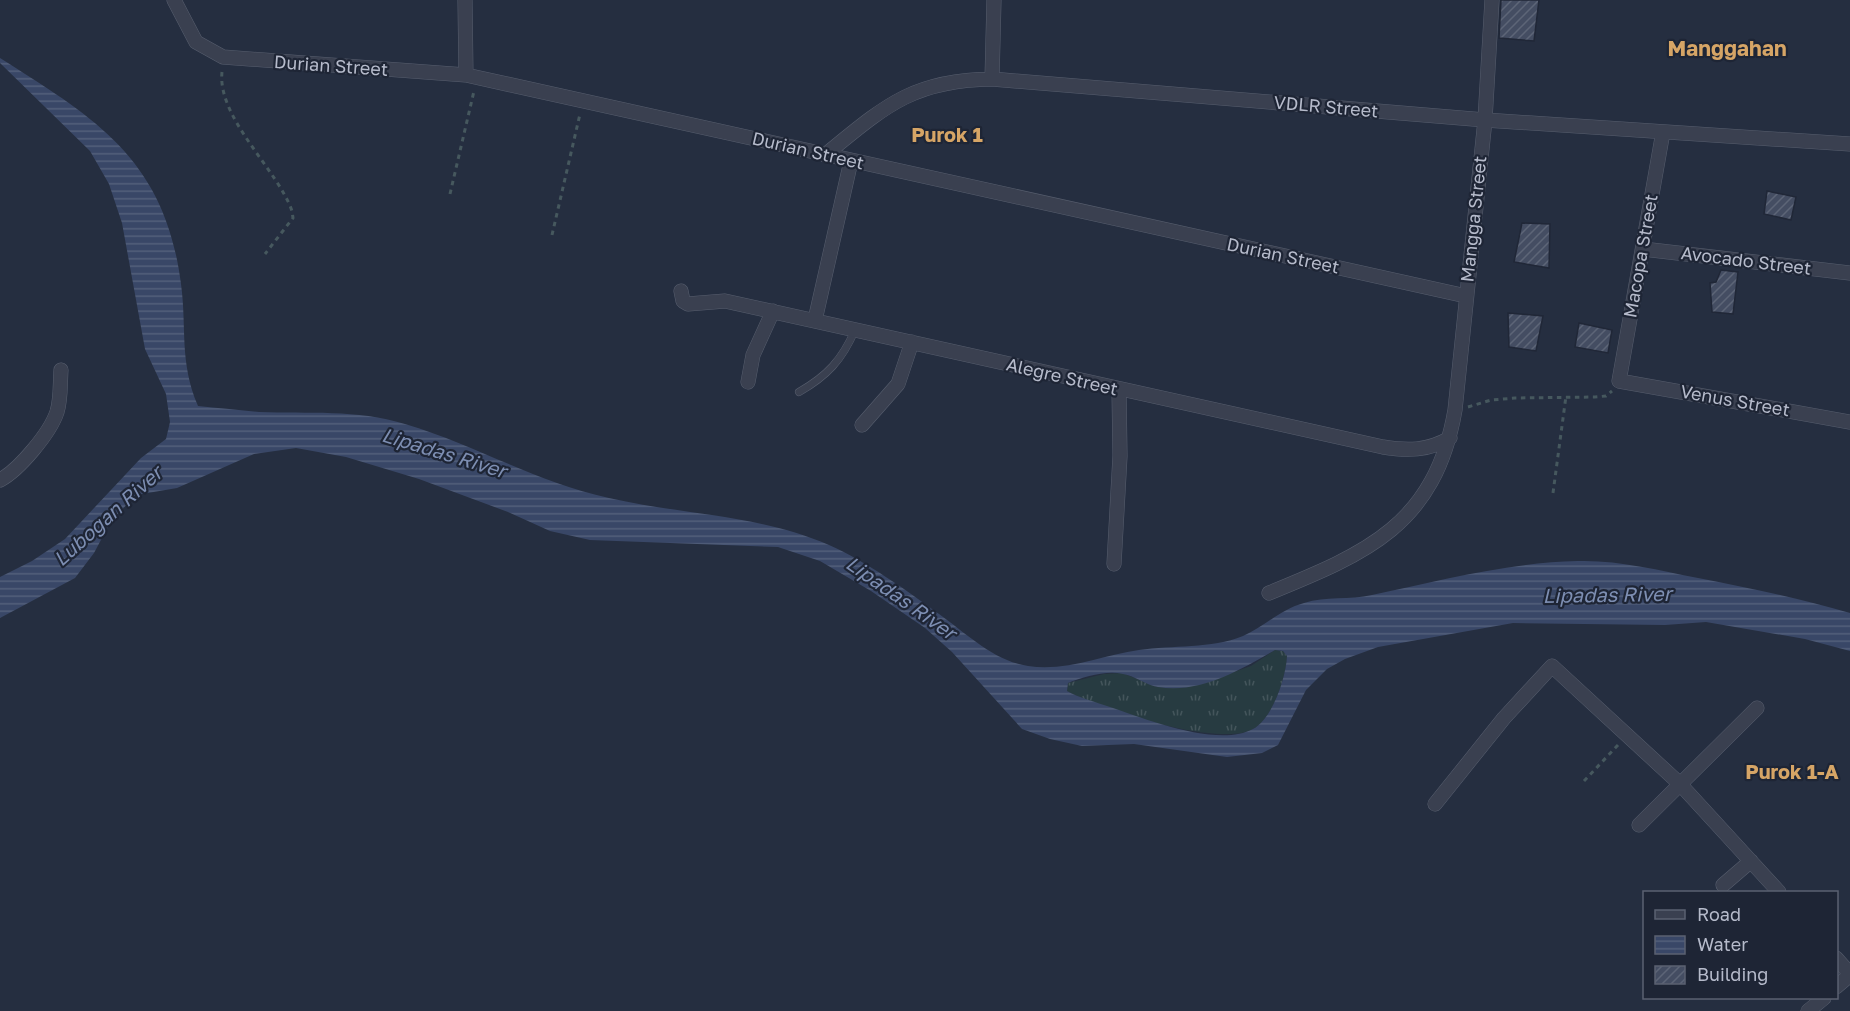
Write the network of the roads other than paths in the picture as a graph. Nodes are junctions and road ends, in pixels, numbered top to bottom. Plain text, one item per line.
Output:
1 (174, 0) edge
2 (465, 0) edge
3 (994, 0) edge
4 (1492, 0) edge
5 (472, 76) junction
6 (992, 79) junction
7 (1485, 120) junction
8 (1663, 132) junction
9 (1850, 144) edge
10 (825, 155) junction
11 (851, 161) junction
12 (1643, 249) junction
13 (1850, 273) edge
14 (681, 291) dead end
15 (1466, 296) junction
16 (773, 311) junction
17 (815, 320) junction
18 (855, 330) junction
19 (912, 342) junction
20 (61, 370) dead end
21 (1619, 381) joint
22 (748, 382) dead end
23 (1119, 390) junction
24 (799, 392) dead end
25 (1850, 422) edge
26 (862, 425) dead end
27 (1450, 438) junction
28 (0, 480) edge
29 (1114, 564) dead end
30 (1269, 593) dead end
31 (1757, 708) dead end
32 (1680, 784) junction
33 (1435, 804) dead end
34 (1639, 825) dead end
35 (1751, 861) junction
36 (1723, 885) dead end
37 (1778, 891) edge
38 (1838, 960) edge
39 (1850, 975) edge
40 (1838, 985) edge
41 (1823, 999) edge
42 (1808, 1011) edge

1 - 5 street, Durian Street
2 - 5 street
3 - 6 street
4 - 7 street, Mangga Street
5 - 10 street, Durian Street
6 - 7 street, VDLR Street
6 - 10 street, VDLR Street
7 - 8 street, VDLR Street
7 - 15 street, Mangga Street
8 - 9 street, VDLR Street
8 - 12 street, Macopa Street
10 - 11 street, Durian Street
11 - 15 street, Durian Street
11 - 17 street
12 - 13 street, Avocado Street
12 - 21 street, Macopa Street
14 - 16 street, Alegre Street
15 - 27 street, Mangga Street
16 - 17 street, Alegre Street
16 - 22 street
17 - 18 street, Alegre Street
18 - 19 street, Alegre Street
18 - 24 lane
19 - 23 street, Alegre Street
19 - 26 street
20 - 28 street
21 - 25 street, Venus Street
23 - 27 street, Alegre Street
23 - 29 street
27 - 30 street, Mangga Street
31 - 32 street
32 - 33 street
32 - 34 street
32 - 35 street
35 - 36 street
35 - 37 street
38 - 39 street
39 - 40 street
41 - 42 street

